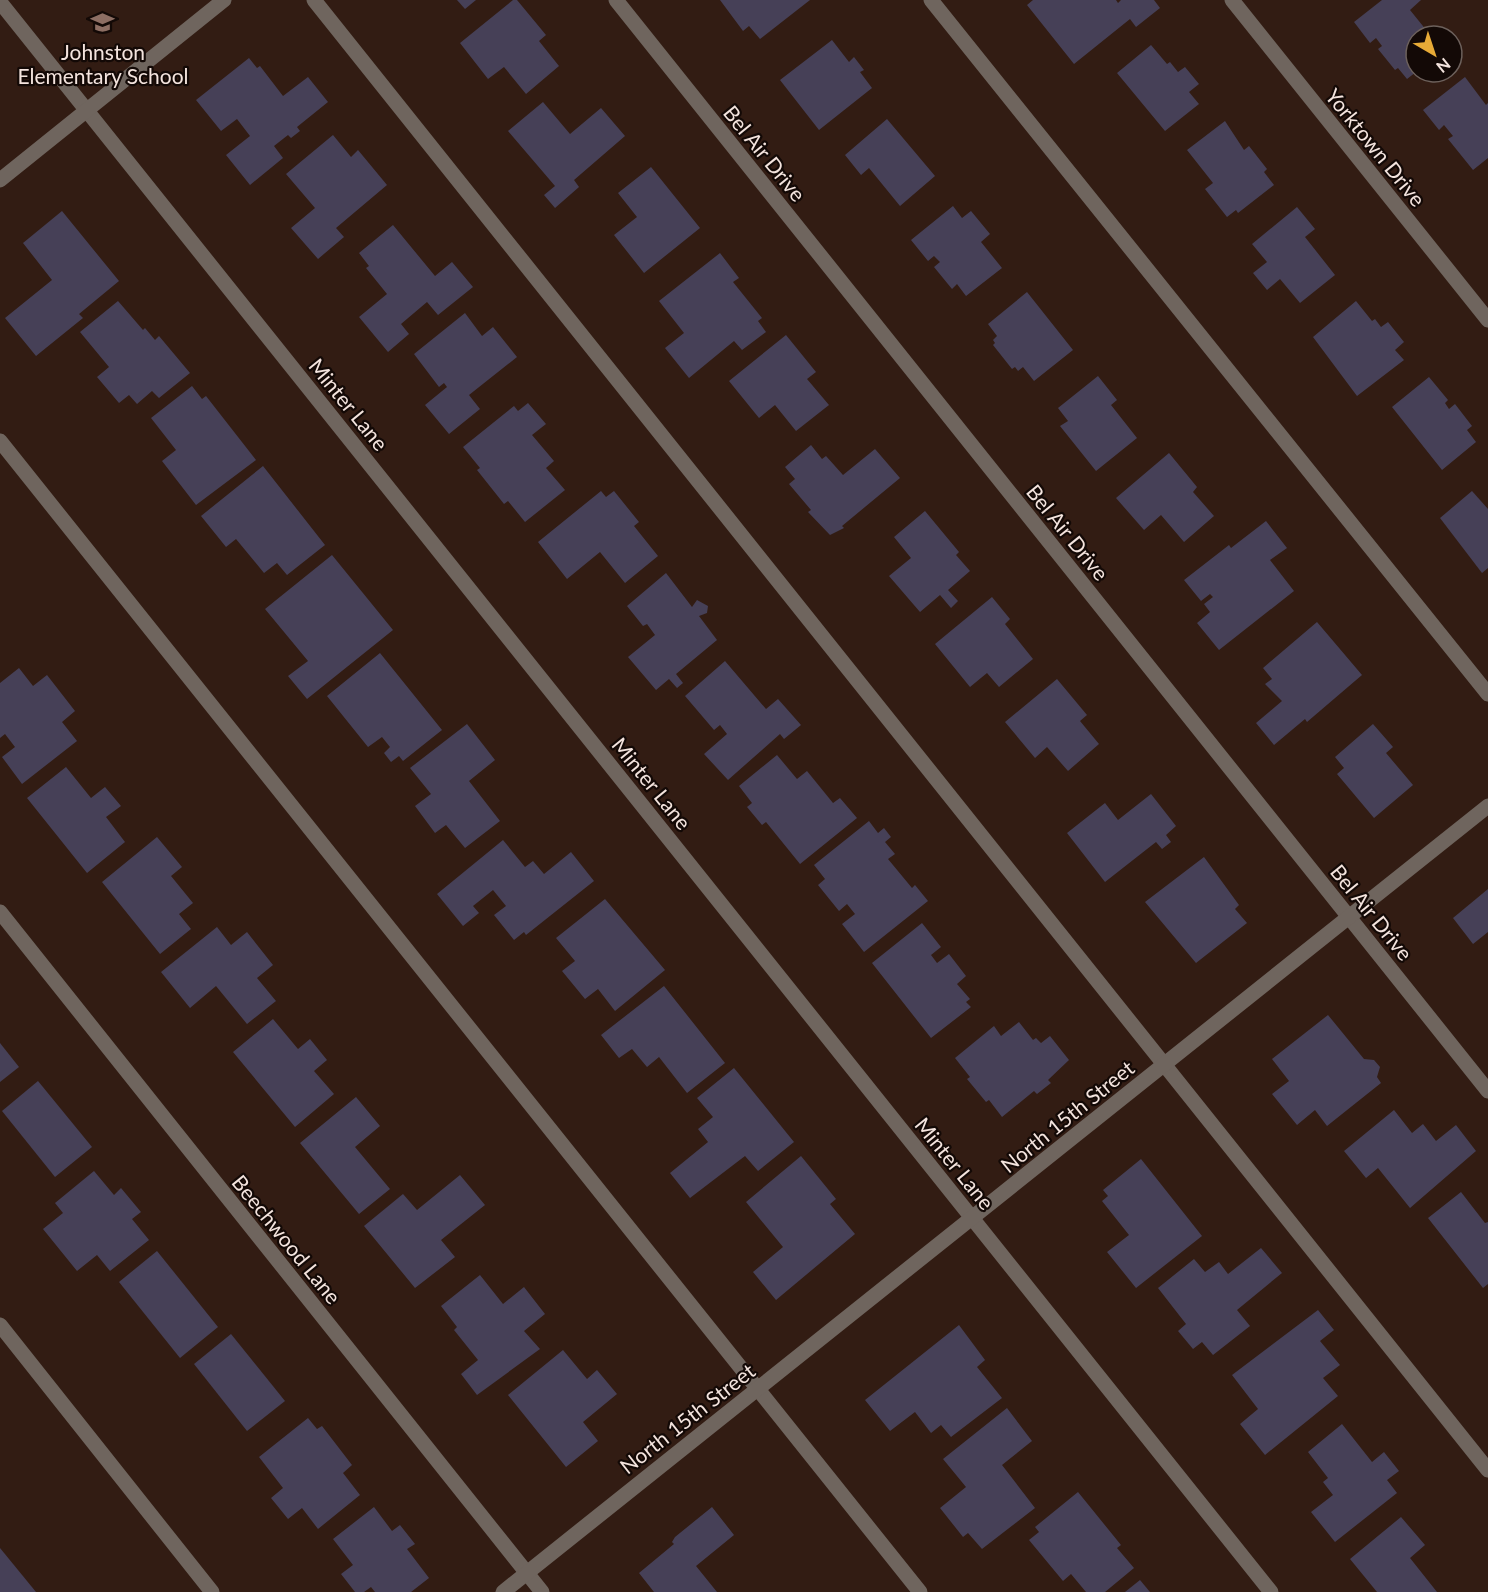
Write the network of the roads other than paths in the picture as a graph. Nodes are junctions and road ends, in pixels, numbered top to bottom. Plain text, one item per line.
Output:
1 (224, 0) edge
2 (314, 0) edge
3 (616, 0) edge
4 (930, 0) edge
5 (1232, 0) edge
6 (0, 2) edge
7 (87, 110) junction
8 (0, 180) edge
9 (1488, 320) edge
10 (0, 441) edge
11 (1488, 694) edge
12 (1488, 806) edge
13 (0, 912) edge
14 (1348, 916) junction
15 (1164, 1064) junction
16 (1488, 1091) edge
17 (973, 1218) junction
18 (0, 1325) edge
19 (758, 1389) junction
20 (1488, 1470) edge
21 (526, 1573) junction
22 (212, 1592) edge
23 (503, 1592) edge
24 (542, 1592) edge
25 (920, 1592) edge
26 (1271, 1592) edge

1 - 7 street
2 - 15 street
3 - 14 street, Bel Air Drive
4 - 11 street
5 - 9 street, Yorktown Drive
6 - 7 street, Minter Lane
7 - 8 street
7 - 17 street, Minter Lane
10 - 19 street
12 - 14 street, North 15th Street
13 - 21 street, Beechwood Lane
14 - 15 street, North 15th Street
14 - 16 street, Bel Air Drive
15 - 17 street, North 15th Street
15 - 20 street
17 - 19 street, North 15th Street
17 - 26 street, Minter Lane
18 - 22 street
19 - 21 street, North 15th Street
19 - 25 street
21 - 23 street, North 15th Street
21 - 24 street, Beechwood Lane

